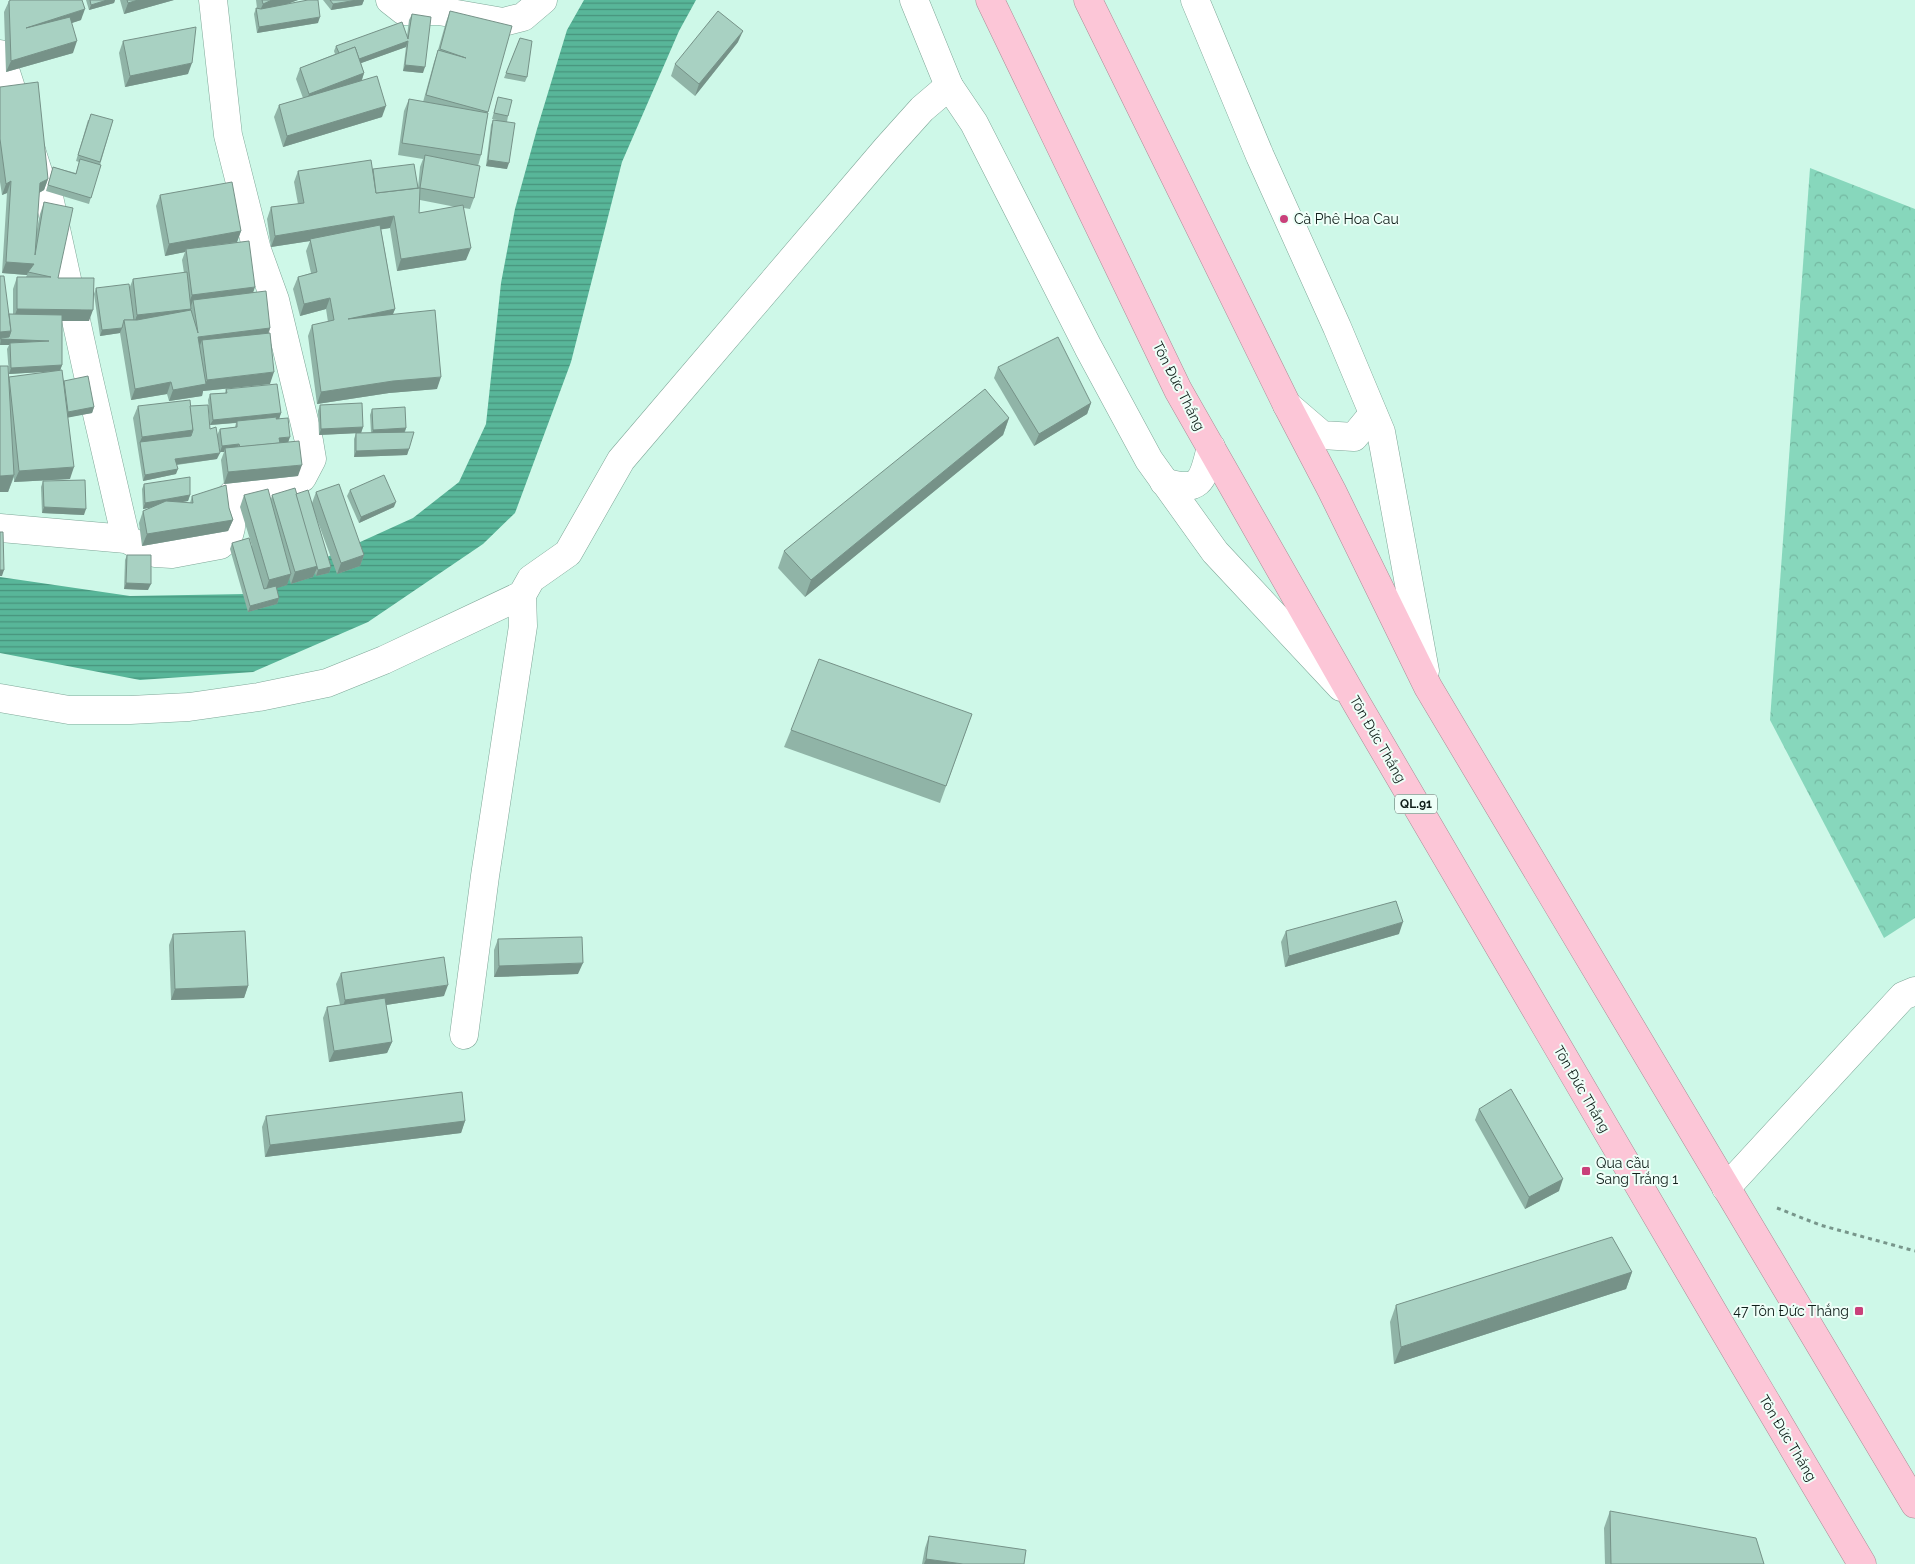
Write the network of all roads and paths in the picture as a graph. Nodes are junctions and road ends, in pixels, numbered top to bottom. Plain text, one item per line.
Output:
1 (213, 0) edge
2 (390, 0) edge
3 (543, 0) edge
4 (914, 0) edge
5 (990, 0) edge
6 (1195, 0) edge
7 (1088, 1) edge
8 (0, 54) edge
9 (949, 86) junction
10 (1287, 405) junction
11 (1373, 414) junction
12 (1211, 447) junction
13 (1164, 482) junction
14 (0, 528) edge
15 (126, 540) junction
16 (526, 587) junction
17 (1428, 687) junction
18 (0, 698) edge
19 (1358, 704) junction
20 (1915, 991) edge
21 (464, 1035) dead end
22 (1726, 1188) junction
23 (1915, 1251) edge
24 (1915, 1504) edge
25 (1862, 1564) edge

1 - 15 street
2 - 3 street
4 - 9 street
5 - 12 highway, Tôn Đức Thắng / QL.91
6 - 11 street
7 - 10 highway
8 - 15 street
9 - 13 street
9 - 16 street
10 - 11 street
10 - 17 highway
11 - 17 street
12 - 13 street
12 - 19 highway, Tôn Đức Thắng / QL.91
13 - 19 street
14 - 15 street
16 - 18 street
16 - 21 street
17 - 22 highway
19 - 25 highway, Tôn Đức Thắng / QL.91
20 - 22 street
22 - 23 path
22 - 24 highway

